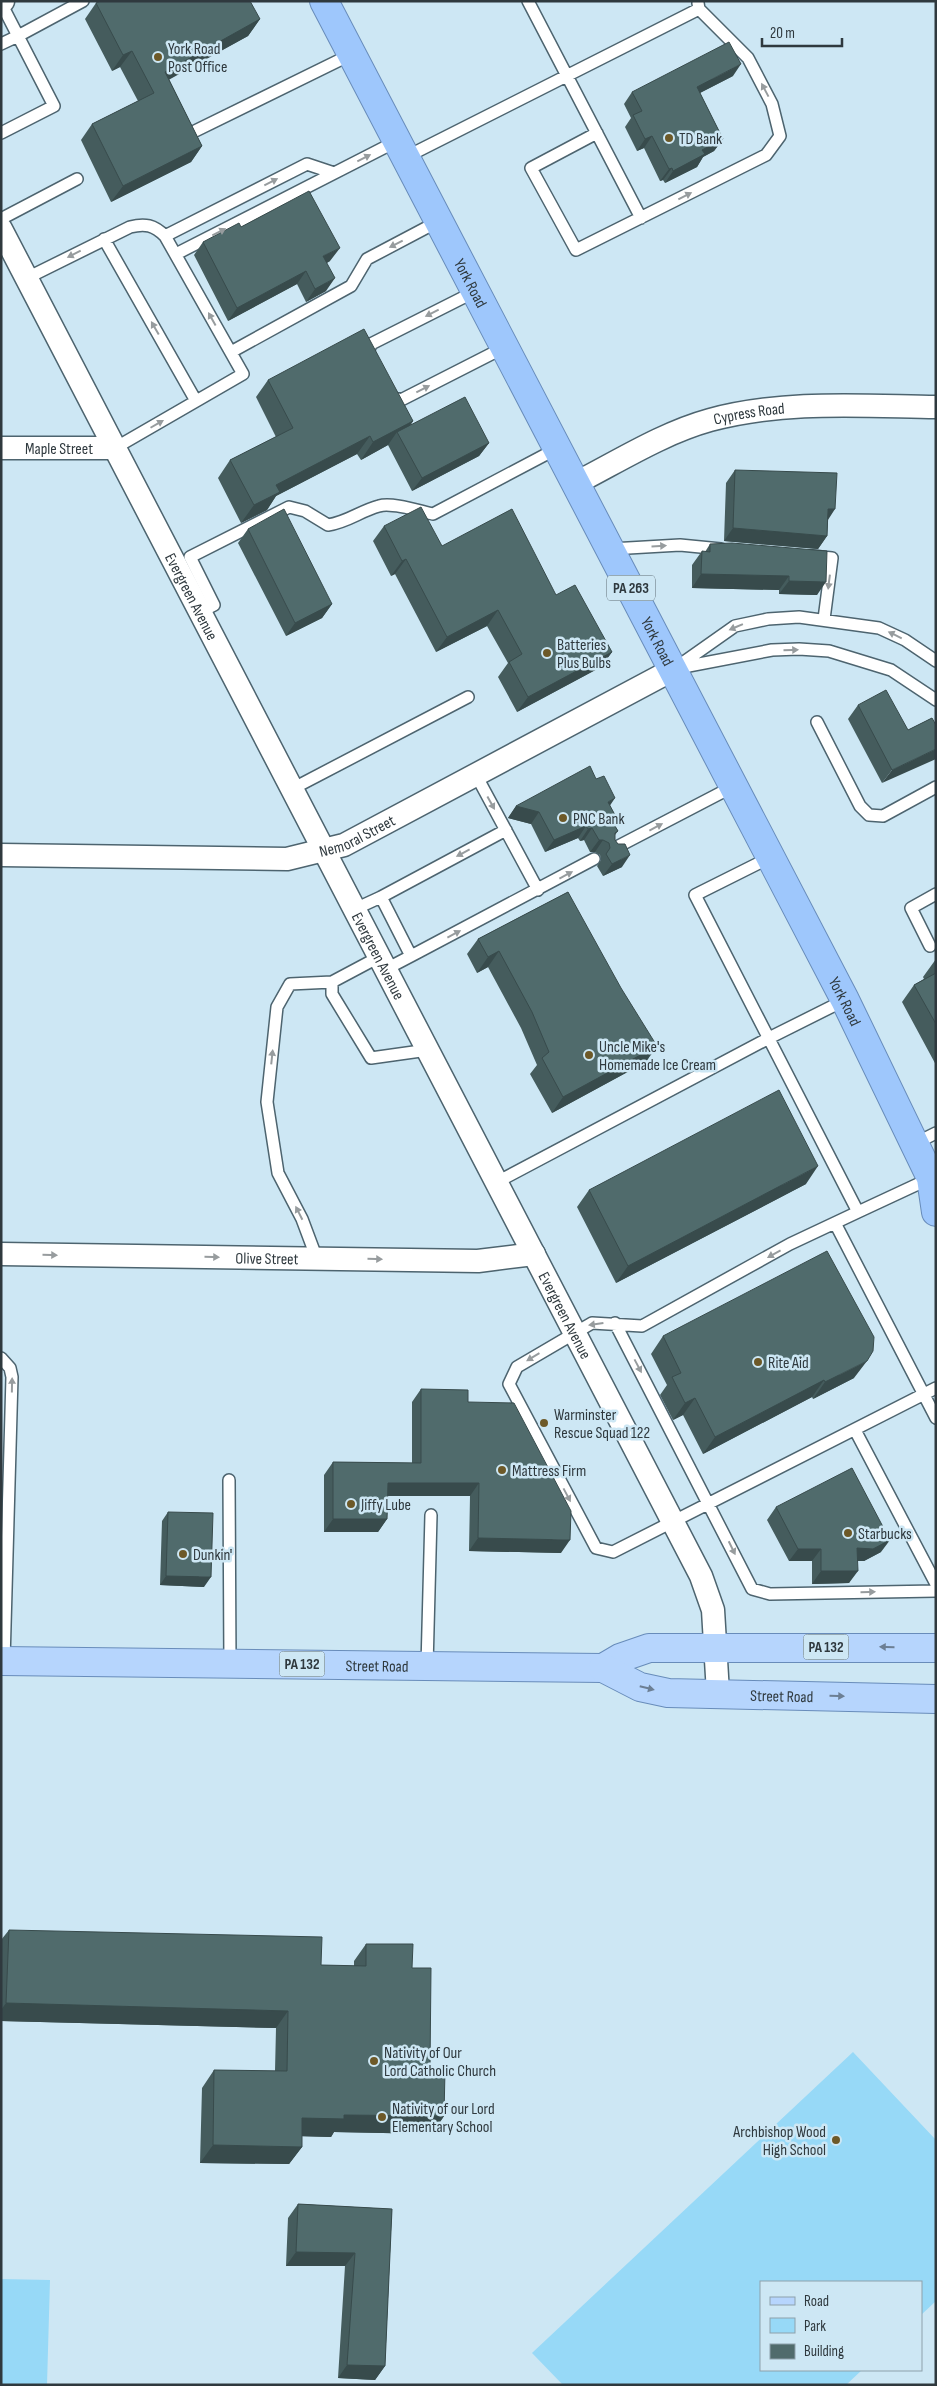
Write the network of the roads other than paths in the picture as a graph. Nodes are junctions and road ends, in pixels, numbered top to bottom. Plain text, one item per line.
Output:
1 (83, 1) edge
2 (324, 1) edge
3 (2, 2) edge
4 (533, 3) edge
5 (698, 5) edge
6 (18, 36) junction
7 (1, 44) edge
8 (352, 54) junction
9 (567, 75) junction
10 (1, 133) edge
11 (597, 133) junction
12 (189, 134) edge
13 (401, 148) junction
14 (334, 173) junction
15 (77, 179) dead end
16 (641, 218) junction
17 (1, 219) edge
18 (439, 221) junction
19 (1, 229) edge
20 (165, 236) junction
21 (104, 239) junction
22 (176, 254) junction
23 (27, 278) junction
24 (476, 291) junction
25 (505, 347) junction
26 (231, 352) junction
27 (376, 368) edge
28 (384, 383) edge
29 (196, 401) junction
30 (936, 407) edge
31 (1, 448) edge
32 (115, 448) junction
33 (558, 448) junction
34 (576, 483) junction
35 (610, 549) junction
36 (737, 550) edge
37 (804, 556) edge
38 (200, 612) junction
39 (824, 619) junction
40 (936, 661) edge
41 (674, 669) junction
42 (468, 697) dead end
43 (936, 700) edge
44 (817, 722) dead end
45 (476, 775) junction
46 (734, 786) junction
47 (936, 787) edge
48 (292, 789) junction
49 (506, 830) junction
50 (323, 849) junction
51 (613, 849) edge
52 (1, 855) edge
53 (771, 857) junction
54 (594, 859) dead end
55 (538, 890) junction
56 (936, 894) edge
57 (381, 897) junction
58 (355, 909) junction
59 (930, 946) dead end
60 (411, 956) junction
61 (380, 957) junction
62 (332, 982) junction
63 (845, 1000) junction
64 (769, 1038) junction
65 (428, 1050) junction
66 (925, 1138) edge
67 (933, 1181) edge
68 (497, 1182) junction
69 (858, 1212) junction
70 (936, 1212) edge
71 (836, 1223) junction
72 (1, 1254) edge
73 (534, 1254) junction
74 (317, 1259) junction
75 (615, 1323) junction
76 (575, 1332) junction
77 (1, 1358) edge
78 (936, 1388) edge
79 (923, 1396) junction
80 (1, 1414) edge
81 (936, 1418) edge
82 (10, 1426) junction
83 (855, 1430) junction
84 (229, 1480) dead end
85 (710, 1504) junction
86 (431, 1515) dead end
87 (674, 1522) junction
88 (4, 1573) edge
89 (936, 1584) edge
90 (936, 1591) edge
91 (716, 1647) junction
92 (936, 1648) edge
93 (2, 1661) edge
94 (230, 1663) junction
95 (427, 1666) junction
96 (603, 1668) junction
97 (718, 1693) junction
98 (936, 1699) edge

1 - 6 lane
2 - 8 highway, York Road / PA 263
3 - 6 lane
4 - 9 lane
5 - 9 lane
16 -> 5 lane
6 - 7 lane
6 - 10 lane
8 - 12 lane
8 - 13 highway, York Road / PA 263
9 - 11 lane
9 - 13 lane
11 - 16 lane
11 - 16 lane
14 -> 13 lane
13 - 18 highway, York Road / PA 263
20 -> 14 lane
22 -> 14 lane
15 - 17 lane
18 - 24 highway, York Road / PA 263
18 -> 26 lane
19 - 23 street, Evergreen Avenue
20 - 21 lane
20 - 22 lane
21 -> 23 lane
29 -> 21 lane
26 -> 22 lane
23 - 32 street, Evergreen Avenue
24 - 25 highway, York Road / PA 263
24 -> 27 lane
28 -> 25 lane
25 - 33 highway, York Road / PA 263
26 - 29 lane
32 -> 29 lane
30 - 34 street, Cypress Road
31 - 32 street, Maple Street
32 - 38 street, Evergreen Avenue
33 - 34 highway, York Road / PA 263
33 - 38 lane
34 - 35 highway, York Road / PA 263
35 -> 36 lane
35 - 41 highway, York Road / PA 263
37 -> 39 lane
38 - 48 street, Evergreen Avenue
40 -> 39 lane
39 -> 41 lane
41 -> 43 lane
41 - 45 street, Nemoral Street
41 - 46 highway, York Road / PA 263
42 - 48 lane
44 - 47 lane
45 -> 49 lane
45 - 50 street, Nemoral Street
51 -> 46 lane
46 - 53 highway, York Road / PA 263
48 - 50 street, Evergreen Avenue
49 - 55 lane
49 -> 57 lane
50 - 52 street, Nemoral Street
50 - 58 street, Evergreen Avenue
53 - 63 highway, York Road / PA 263
53 - 64 lane
55 -> 54 lane
60 -> 55 lane
56 - 59 lane
57 - 58 lane
57 - 60 lane
58 - 61 street, Evergreen Avenue
60 - 61 lane
61 - 62 lane
61 - 65 street, Evergreen Avenue
62 - 65 lane
74 -> 62 lane
63 - 64 lane
63 - 66 highway, York Road / PA 263
64 - 68 lane
64 - 69 lane
65 - 68 street, Evergreen Avenue
66 - 67 highway, York Road / PA 263
67 - 69 lane
67 - 70 highway, York Road / PA 263
68 - 73 street, Evergreen Avenue
69 - 71 lane
71 -> 75 lane
71 - 79 lane
72 -> 74 street, Olive Street
74 -> 73 street, Olive Street
73 - 76 street, Evergreen Avenue
75 -> 76 lane
75 -> 85 lane
76 - 87 street, Evergreen Avenue
76 -> 87 lane
82 -> 77 lane
78 - 79 lane
79 - 81 lane
79 - 83 lane
80 - 82 lane
82 - 88 lane
83 - 85 lane
83 - 89 lane
84 - 94 lane
85 - 87 lane
85 -> 90 lane
86 - 95 lane
87 - 91 street, Evergreen Avenue
88 - 93 lane
92 -> 91 main road, Street Road / PA 132
91 - 96 main road, Street Road / PA 132
91 - 97 street, Evergreen Avenue
93 - 94 main road, Street Road / PA 132
94 - 95 main road, Street Road / PA 132
95 - 96 main road, Street Road / PA 132
96 -> 97 main road, Street Road / PA 132
97 -> 98 main road, Street Road / PA 132

